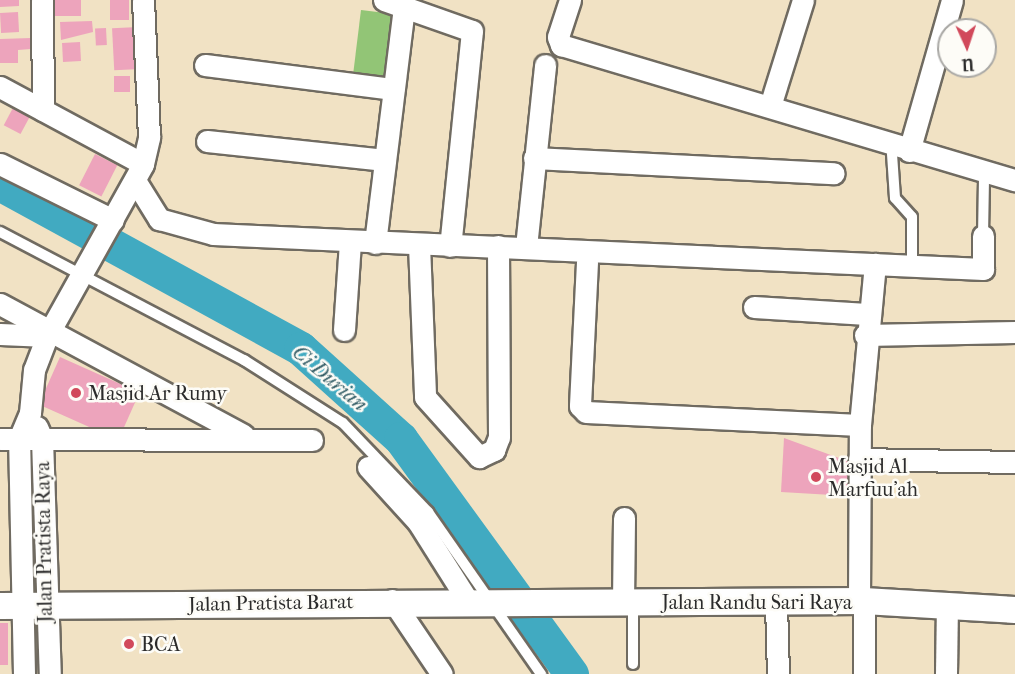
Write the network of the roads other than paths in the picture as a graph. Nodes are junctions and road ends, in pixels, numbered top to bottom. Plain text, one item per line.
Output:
1 (42, 0) edge
2 (143, 0) edge
3 (570, 0) edge
4 (803, 0) edge
5 (952, 0) edge
6 (394, 3) edge
7 (206, 65) dead end
8 (545, 65) dead end
9 (0, 87) edge
10 (393, 89) junction
11 (770, 106) junction
12 (43, 110) junction
13 (207, 141) dead end
14 (901, 152) junction
15 (534, 158) junction
16 (386, 160) junction
17 (0, 164) edge
18 (140, 173) junction
19 (834, 173) dead end
20 (984, 180) dead end
21 (1015, 180) edge
22 (112, 222) junction
23 (0, 232) edge
24 (983, 236) joint
25 (350, 242) junction
26 (375, 243) junction
27 (419, 245) junction
28 (450, 246) junction
29 (498, 246) junction
30 (526, 248) junction
31 (587, 262) dead end
32 (875, 264) junction
33 (912, 267) junction
34 (86, 269) junction
35 (0, 304) edge
36 (754, 307) dead end
37 (867, 314) junction
38 (344, 330) dead end
39 (1015, 332) edge
40 (48, 333) junction
41 (0, 334) edge
42 (865, 335) junction
43 (30, 413) junction
44 (860, 425) junction
45 (245, 436) junction
46 (9, 439) edge
47 (42, 439) junction
48 (312, 440) dead end
49 (859, 459) junction
50 (1015, 462) edge
51 (368, 467) dead end
52 (624, 518) dead end
53 (392, 600) junction
54 (468, 601) junction
55 (496, 602) junction
56 (628, 602) junction
57 (862, 602) junction
58 (776, 603) junction
59 (9, 606) edge
60 (44, 606) junction
61 (947, 606) junction
62 (1015, 610) edge
63 (633, 664) dead end
64 (49, 666) edge
65 (24, 668) edge
66 (442, 674) edge
67 (542, 674) edge
68 (778, 674) edge
69 (864, 674) edge
70 (946, 674) edge

1 - 12 street
2 - 18 street
3 - 11 street
4 - 11 street
5 - 14 street
6 - 10 street
6 - 28 street
7 - 10 street
8 - 15 street
9 - 12 street
10 - 16 street
11 - 14 street
12 - 18 street
13 - 16 street
14 - 21 street
14 - 33 lane
15 - 19 street
15 - 30 street
16 - 26 street
17 - 22 street
18 - 22 street
18 - 25 street
20 - 24 lane
22 - 34 street
23 - 34 lane
24 - 33 street
25 - 26 street
25 - 38 street
26 - 27 street
27 - 28 street
27 - 29 street
28 - 29 street
29 - 30 street
30 - 32 street
31 - 44 street
32 - 33 street
32 - 37 street
34 - 40 street
34 - 55 lane
35 - 40 street
36 - 37 street
37 - 42 street
39 - 42 street
40 - 41 street
40 - 43 street
40 - 45 street
42 - 44 street
43 - 46 street
43 - 47 street, Jalan Pratista Raya
44 - 49 street
45 - 47 street
45 - 48 street
46 - 47 street
46 - 59 street, Jalan Pratista Raya
47 - 60 street, Jalan Pratista Raya
49 - 50 street
49 - 57 street
51 - 54 street
52 - 56 street
53 - 54 street, Jalan Pratista Barat
53 - 60 street, Jalan Pratista Barat
53 - 66 street
54 - 55 street, Jalan Pratista Barat
55 - 56 street, Jalan Randu Sari Raya
55 - 67 lane
56 - 58 street, Jalan Randu Sari Raya
56 - 63 lane
57 - 58 street, Jalan Randu Sari Raya
57 - 61 street, Jalan Randu Sari Raya
57 - 69 street
58 - 68 street
59 - 60 street, Jalan Pratista Barat
59 - 65 street, Jalan Pratista Raya
60 - 64 street, Jalan Pratista Raya
61 - 62 street, Jalan Randu Sari Raya
61 - 70 street
64 - 65 street

